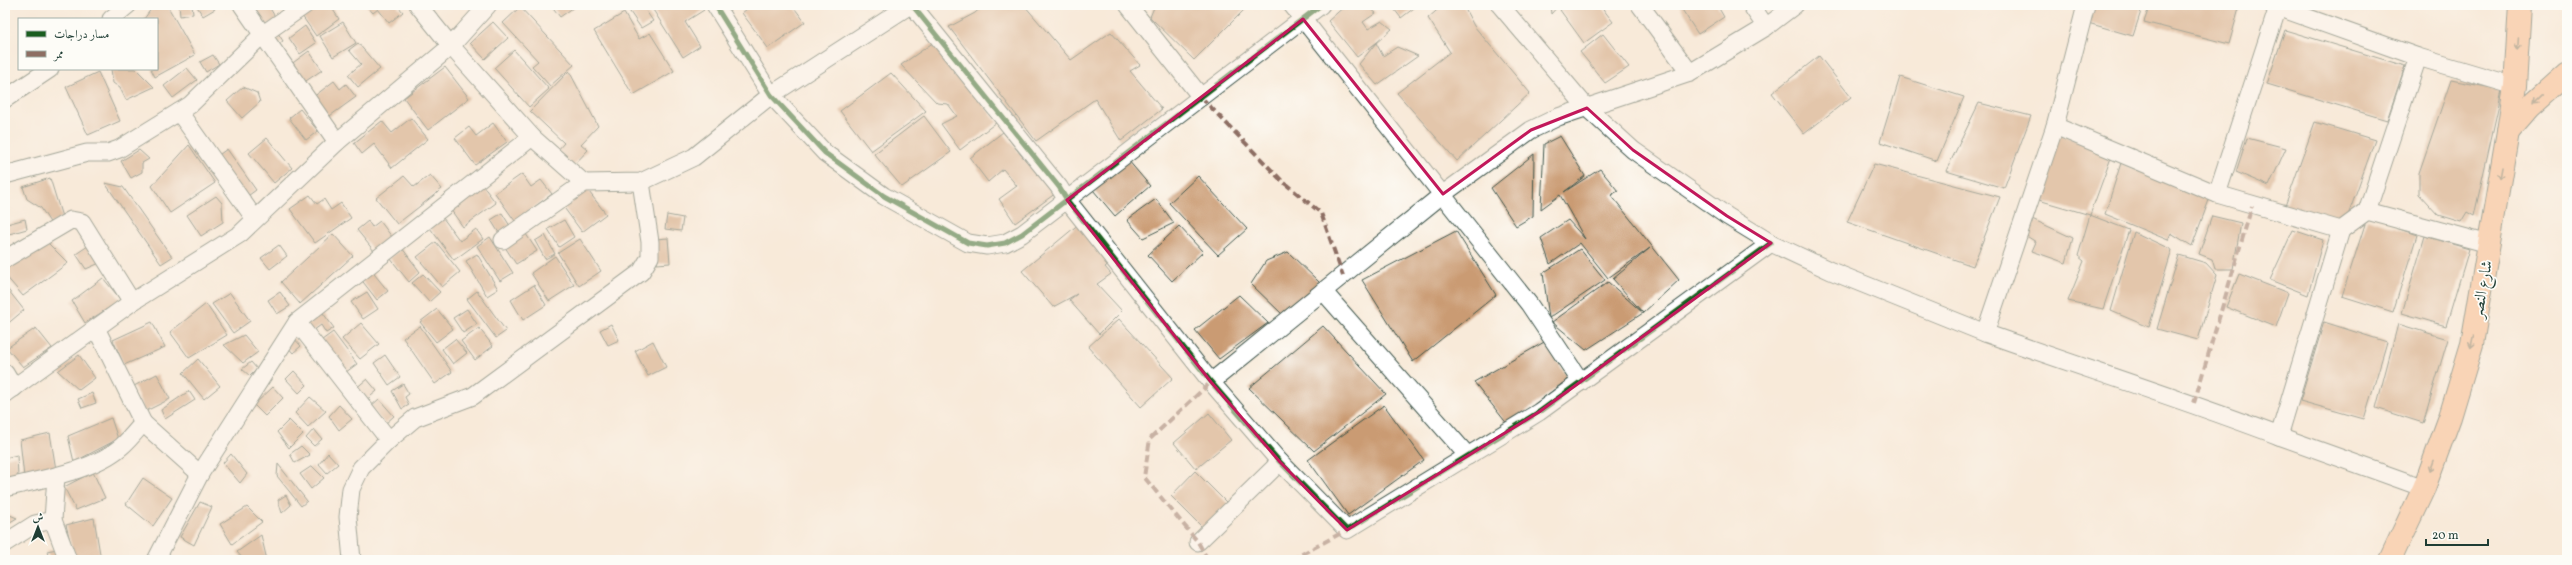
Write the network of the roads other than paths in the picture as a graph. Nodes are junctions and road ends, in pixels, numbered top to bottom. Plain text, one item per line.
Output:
1 (128, 5) edge
2 (242, 5) edge
3 (305, 5) edge
4 (418, 5) edge
5 (488, 5) edge
6 (715, 5) edge
7 (911, 5) edge
8 (1128, 5) edge
9 (1292, 5) edge
10 (1321, 5) edge
11 (1500, 5) edge
12 (1640, 5) edge
13 (1751, 5) edge
14 (1795, 5) edge
15 (2086, 5) edge
16 (2520, 5) edge
17 (2275, 6) edge
18 (112, 18) edge
19 (1303, 19) junction
20 (1766, 27) junction
21 (262, 35) junction
22 (451, 46) junction
23 (2418, 57) junction
24 (48, 70) edge
25 (1690, 73) junction
26 (2567, 73) edge
27 (2515, 86) junction
28 (771, 95) junction
29 (1201, 97) junction
30 (5, 99) edge
31 (1587, 108) junction
32 (179, 112) junction
33 (2055, 126) junction
34 (2508, 131) junction
35 (532, 137) junction
36 (337, 142) junction
37 (5, 175) edge
38 (641, 182) junction
39 (584, 183) junction
40 (1443, 194) junction
41 (2217, 194) junction
42 (1067, 200) junction
43 (2367, 211) junction
44 (255, 219) junction
45 (2341, 230) junction
46 (503, 240) dead end
47 (1771, 243) junction
48 (2488, 244) junction
49 (5, 259) edge
50 (1323, 291) junction
51 (132, 302) junction
52 (297, 322) junction
53 (96, 328) junction
54 (1986, 333) junction
55 (5, 373) edge
56 (1211, 382) junction
57 (1581, 382) junction
58 (10, 391) edge
59 (143, 423) junction
60 (2279, 436) junction
61 (389, 440) junction
62 (1468, 456) junction
63 (1280, 462) junction
64 (200, 474) junction
65 (56, 476) junction
66 (5, 488) edge
67 (2424, 488) junction
68 (53, 520) junction
69 (1198, 542) dead end
70 (5, 543) edge
71 (68, 560) edge
72 (156, 560) edge
73 (352, 560) edge
74 (2390, 560) edge

1 - 18 street
2 - 21 street
3 - 21 street
4 - 22 street
5 - 22 street
6 - 28 street
7 - 28 street
7 - 42 street
8 - 29 street
9 - 19 street
10 - 19 street
11 - 31 street
12 - 25 street
13 - 20 street
14 - 20 street
15 - 33 street
16 -> 27 main road, شارع النصر
17 - 23 street
17 - 41 street
19 - 29 street
19 - 40 street
20 - 25 street
21 - 32 street
21 - 36 street
22 - 35 street
22 - 36 street
23 - 27 street
23 - 43 street
24 - 30 street
25 - 31 street
26 -> 34 main road
27 - 34 main road, شارع النصر
28 - 38 street
28 - 42 street
29 - 42 street
31 - 40 street
31 - 47 street
32 - 37 street
32 - 44 street
33 - 41 street
33 - 54 street
34 -> 48 main road, شارع النصر
35 - 39 street
35 - 52 street
36 - 44 street
38 - 39 street
38 - 61 street
39 - 46 street
40 - 50 street
40 - 57 street
41 - 45 street
42 - 56 street
43 - 45 street
43 - 48 street
44 - 51 street
45 - 60 street
47 - 54 street
47 - 57 street
48 -> 67 main road, شارع النصر
49 - 51 street
50 - 56 street
50 - 62 street
51 - 53 street
52 - 61 street
52 - 64 street
53 - 58 street
53 - 59 street
54 - 60 street
55 - 58 street
56 - 63 street
57 - 62 street
59 - 64 street
59 - 65 street
60 - 67 street
61 - 73 street
62 - 63 street
63 - 69 street
64 - 72 street
65 - 66 street
65 - 68 street
67 - 74 main road, شارع النصر
68 - 70 street
68 - 71 street

